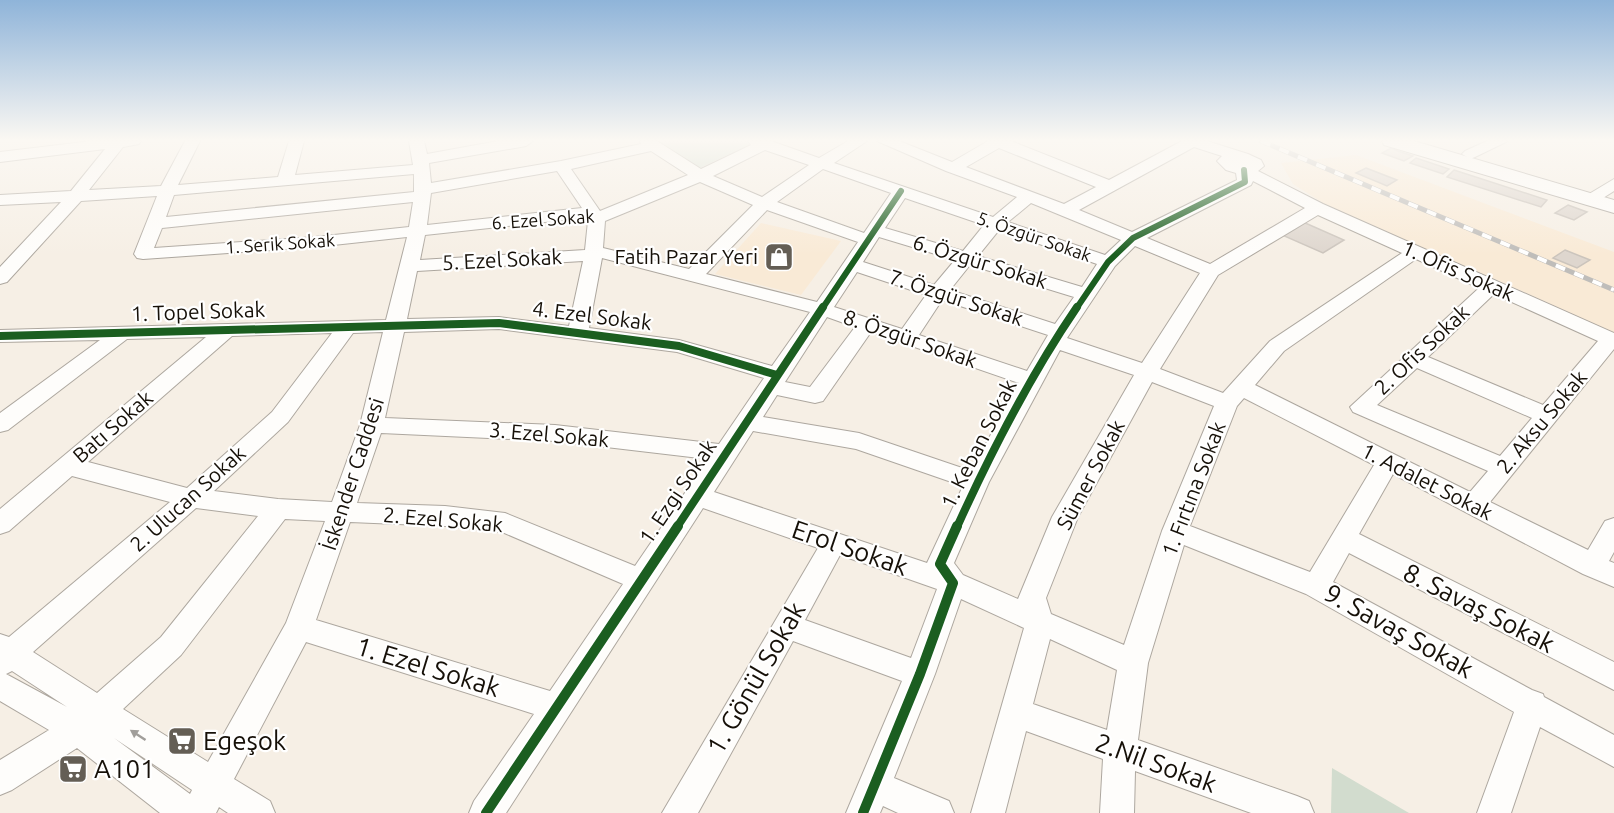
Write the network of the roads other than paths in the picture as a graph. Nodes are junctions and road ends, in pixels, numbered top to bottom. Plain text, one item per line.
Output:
1 (92, 179) edge
2 (173, 179) edge
3 (300, 179) edge
4 (350, 179) edge
5 (419, 179) edge
6 (570, 179) edge
7 (692, 179) edge
8 (711, 179) edge
9 (799, 179) edge
10 (864, 179) edge
11 (982, 179) edge
12 (1092, 179) edge
13 (1123, 179) edge
14 (1244, 179) edge
15 (1267, 179) edge
16 (1523, 179) edge
17 (1561, 179) edge
18 (285, 181) joint
19 (1110, 186) junction
20 (167, 191) junction
21 (900, 191) junction
22 (1608, 192) edge
23 (1029, 196) junction
24 (75, 197) junction
25 (0, 200) edge
26 (765, 203) junction
27 (1309, 204) junction
28 (1614, 207) edge
29 (1065, 210) junction
30 (597, 218) junction
31 (155, 223) junction
32 (995, 224) junction
33 (417, 232) junction
34 (871, 235) junction
35 (1133, 238) junction
36 (1416, 251) junction
37 (594, 253) junction
38 (967, 257) junction
39 (1108, 262) junction
40 (852, 264) junction
41 (411, 266) junction
42 (1211, 271) junction
43 (693, 276) junction
44 (0, 278) edge
45 (1492, 286) junction
46 (938, 292) junction
47 (1086, 294) junction
48 (822, 309) junction
49 (867, 324) junction
50 (397, 325) junction
51 (348, 326) junction
52 (227, 330) junction
53 (578, 332) junction
54 (122, 333) junction
55 (1057, 337) junction
56 (907, 338) junction
57 (5, 340) edge
58 (1612, 340) edge
59 (1413, 358) junction
60 (1147, 372) junction
61 (774, 380) junction
62 (1032, 380) junction
63 (1234, 395) junction
64 (1546, 416) junction
65 (746, 422) junction
66 (0, 424) edge
67 (372, 425) junction
68 (725, 453) junction
69 (1388, 461) junction
70 (68, 466) junction
71 (1504, 468) junction
72 (977, 482) junction
73 (696, 496) junction
74 (191, 498) junction
75 (1473, 505) junction
76 (278, 509) junction
77 (342, 513) junction
78 (0, 524) edge
79 (1614, 528) edge
80 (1175, 531) junction
81 (1344, 538) junction
82 (834, 543) junction
83 (1603, 571) edge
84 (641, 580) junction
85 (953, 583) junction
86 (1316, 586) junction
87 (1040, 623) junction
88 (786, 626) junction
89 (299, 627) junction
90 (4, 655) edge
91 (1133, 663) junction
92 (920, 674) junction
93 (1614, 677) edge
94 (0, 685) edge
95 (1532, 705) junction
96 (556, 707) junction
97 (1015, 712) junction
98 (89, 720) junction
99 (1120, 750) junction
100 (1614, 752) edge
101 (0, 779) edge
102 (214, 784) junction
103 (869, 799) edge
104 (187, 813) edge
105 (198, 813) edge
106 (258, 813) edge
107 (486, 813) edge
108 (679, 813) edge
109 (937, 813) edge
110 (988, 813) edge
111 (1117, 813) edge
112 (1297, 813) edge
113 (1494, 813) edge

1 - 24 street
2 - 20 street
3 - 18 street
4 - 31 street
5 - 33 street, İskender Caddesi
6 - 30 street
7 - 30 street, 6. Ezel Sokak
8 - 26 street, 6. Özgür Sokak
9 - 26 street
10 - 21 street, 5. Özgür Sokak
11 - 23 street
12 - 19 street
13 - 19 street
14 - 35 street, 1. Keban Sokak
15 - 27 street, 1. Ofis Sokak
16 - 28 main road
17 - 22 main road
18 - 20 street
19 - 29 street
20 - 24 street
20 - 31 street
21 - 32 street, 5. Özgür Sokak
21 - 34 street, 1. Ezgi Sokak
23 - 29 street
23 - 32 street
24 - 25 street
24 - 44 street
26 - 34 street, 6. Özgür Sokak
26 - 43 street
27 - 36 street, 1. Ofis Sokak
27 - 42 street, Sümer Sokak
29 - 35 street
30 - 33 street, 6. Ezel Sokak
30 - 37 street
31 - 33 street, 1. Serik Sokak
32 - 38 street
32 - 39 street, 5. Özgür Sokak
33 - 41 street, İskender Caddesi
34 - 38 street, 6. Özgür Sokak
34 - 40 street, 1. Ezgi Sokak
35 - 39 street, 1. Keban Sokak
35 - 42 street
36 - 45 street, 1. Ofis Sokak
36 - 63 street, 1. Fırtına Sokak
37 - 41 street, 5. Ezel Sokak
37 - 43 street, 5. Ezel Sokak
37 - 53 street
38 - 46 street
38 - 47 street, 6. Özgür Sokak
39 - 47 street, 1. Keban Sokak
40 - 46 street, 7. Özgür Sokak
40 - 48 street, 1. Ezgi Sokak
41 - 50 street, İskender Caddesi
42 - 60 street, Sümer Sokak
43 - 48 street, 8. Özgür Sokak
45 - 58 street, 1. Ofis Sokak
45 - 59 street, 2. Ofis Sokak
46 - 55 street, 7. Özgür Sokak
46 - 56 street
47 - 55 street, 1. Keban Sokak
48 - 49 street, 8. Özgür Sokak
48 - 61 street, 1. Ezgi Sokak
49 - 56 street, 8. Özgür Sokak
49 - 61 street, 4. Ezel Sokak
50 - 51 street, 1. Topel Sokak
50 - 53 street, 4. Ezel Sokak
50 - 67 street, İskender Caddesi
51 - 52 street, 1. Topel Sokak
51 - 74 street, 2. Ulucan Sokak
52 - 54 street, 1. Topel Sokak
52 - 70 street, Batı Sokak
53 - 61 street, 4. Ezel Sokak
54 - 57 street, 1. Topel Sokak
54 - 66 street
55 - 60 street, 7. Özgür Sokak
55 - 62 street, 1. Keban Sokak
56 - 62 street, 8. Özgür Sokak
58 - 64 street, 2. Aksu Sokak
59 - 64 street
59 - 71 street, 2. Ofis Sokak
60 - 63 street, 1. Adalet Sokak
60 - 87 street, Sümer Sokak
61 - 65 street, 1. Ezgi Sokak
62 - 72 street, 1. Keban Sokak
63 - 69 street, 1. Adalet Sokak
63 - 80 street, 1. Fırtına Sokak
64 - 71 street, 2. Aksu Sokak
65 - 68 street, 1. Ezgi Sokak
65 - 72 street
67 - 68 street, 3. Ezel Sokak
67 - 77 street, İskender Caddesi
68 - 73 street, 1. Ezgi Sokak
69 - 75 street, 1. Adalet Sokak
69 - 81 street
70 - 74 street, 2. Ezel Sokak
70 - 78 street, Batı Sokak
71 - 75 street, 2. Aksu Sokak
72 - 85 street, 1. Keban Sokak
73 - 82 street, Erol Sokak
73 - 84 street, 1. Ezgi Sokak
74 - 76 street, 2. Ezel Sokak
74 - 90 street, 2. Ulucan Sokak
75 - 83 street, 1. Adalet Sokak
76 - 77 street, 2. Ezel Sokak
76 - 98 street
77 - 84 street, 2. Ezel Sokak
77 - 89 street, İskender Caddesi
79 - 83 street
80 - 86 street, 9. Savaş Sokak
80 - 91 street, 1. Fırtına Sokak
81 - 86 street
81 - 93 street, 8. Savaş Sokak
82 - 85 street, Erol Sokak
82 - 88 street, 1. Gönül Sokak
84 - 96 street, 1. Ezgi Sokak
85 - 87 street, Erol Sokak
85 - 92 street
86 - 95 street, 9. Savaş Sokak
87 - 91 street, Erol Sokak
87 - 97 street, Sümer Sokak
88 - 92 street
88 - 108 street, 1. Gönül Sokak
89 - 96 street, 1. Ezel Sokak
89 - 102 street, İskender Caddesi
90 - 98 street
91 - 99 street, 1. Fırtına Sokak
92 - 103 street
94 - 98 street
95 - 100 street, 9. Savaş Sokak
95 - 113 street
96 - 107 street, 1. Ezgi Sokak
97 - 99 street, 2.Nil Sokak
97 - 110 street, Sümer Sokak
98 - 101 street
102 -> 98 street
98 - 104 street
99 - 111 street, 1. Fırtına Sokak
99 - 112 street, 2.Nil Sokak
102 - 105 street, İskender Caddesi
102 - 106 street
103 - 109 street

